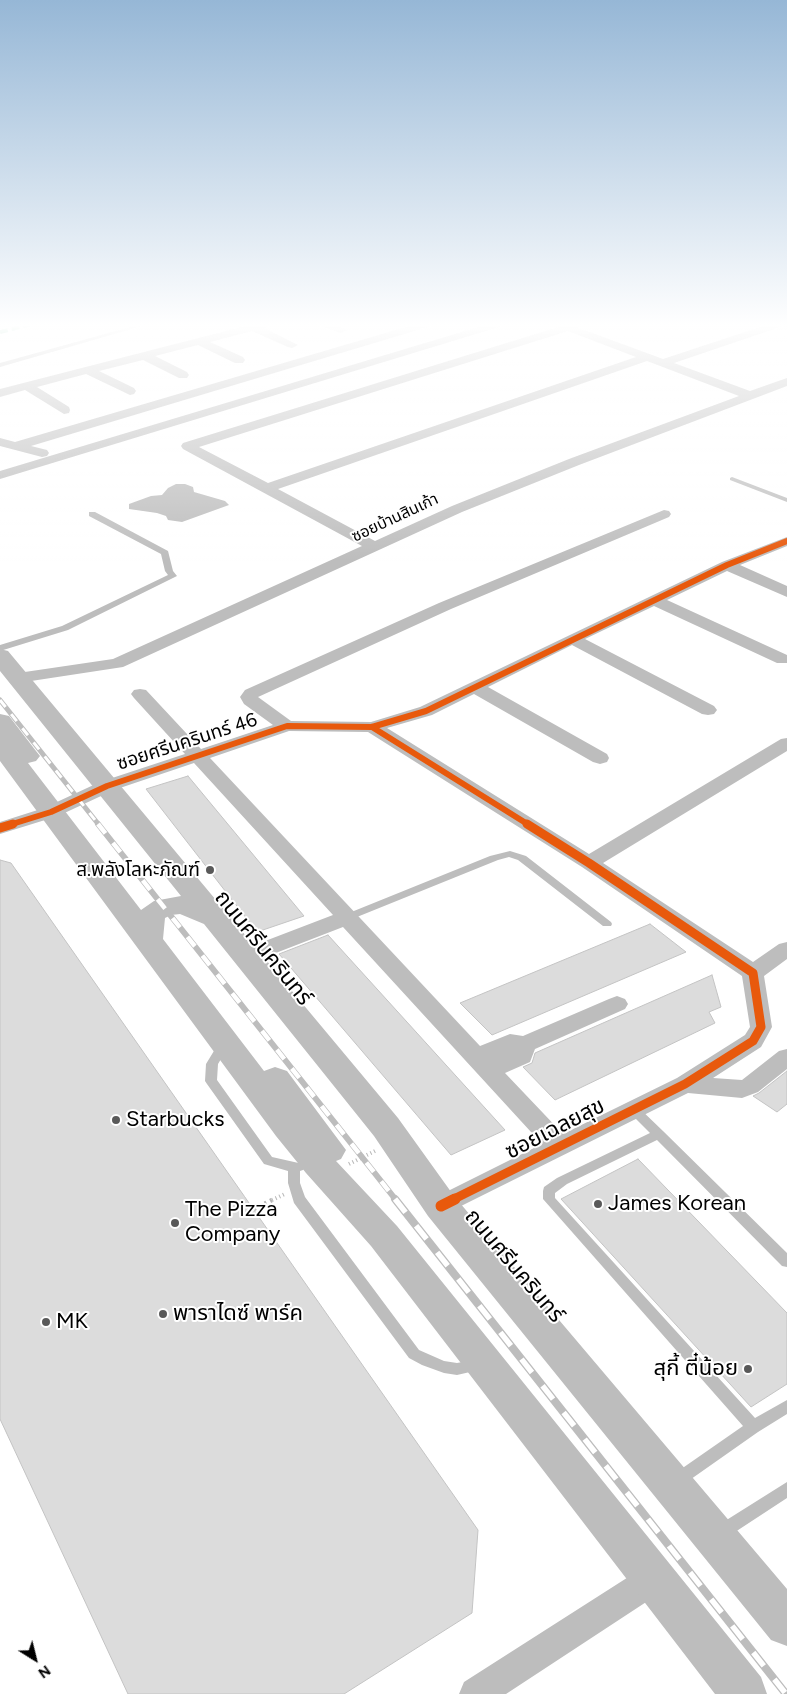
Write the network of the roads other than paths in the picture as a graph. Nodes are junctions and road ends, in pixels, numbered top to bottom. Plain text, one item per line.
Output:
1 (53, 403) edge
2 (112, 403) edge
3 (161, 403) edge
4 (325, 403) edge
5 (514, 403) edge
6 (732, 403) edge
7 (64, 410) dead end
8 (0, 435) edge
9 (16, 446) junction
10 (42, 460) road end
11 (732, 479) dead end
12 (265, 489) junction
13 (787, 500) edge
14 (92, 514) dead end
15 (664, 514) dead end
16 (787, 541) edge
17 (375, 547) junction
18 (726, 566) junction
19 (787, 592) edge
20 (655, 600) junction
21 (572, 639) junction
22 (0, 648) edge
23 (0, 656) edge
24 (782, 659) dead end
25 (14, 679) edge
26 (476, 688) junction
27 (140, 694) dead end
28 (0, 708) edge
29 (708, 710) dead end
30 (0, 721) edge
31 (372, 727) junction
32 (283, 728) junction
33 (787, 743) edge
34 (0, 744) edge
35 (199, 756) junction
36 (600, 758) dead end
37 (107, 786) junction
38 (51, 812) junction
39 (0, 828) edge
40 (589, 863) junction
41 (348, 917) junction
42 (215, 918) junction
43 (607, 924) dead end
44 (148, 941) junction
45 (787, 948) edge
46 (247, 956) junction
47 (753, 973) junction
48 (617, 1004) dead end
49 (787, 1057) edge
50 (483, 1063) junction
51 (685, 1084) junction
52 (633, 1109) junction
53 (659, 1134) junction
54 (560, 1147) junction
55 (306, 1166) junction
56 (437, 1200) junction
57 (384, 1236) junction
58 (787, 1262) edge
59 (484, 1364) junction
60 (787, 1406) edge
61 (753, 1427) junction
62 (672, 1484) junction
63 (787, 1489) edge
64 (715, 1537) junction
65 (655, 1578) junction
66 (787, 1624) edge
67 (476, 1694) edge
68 (744, 1694) edge

1 - 7 street
2 - 8 street
3 - 9 street
4 - 12 street
5 - 12 street
6 - 17 street, ซอยบ้านสินเก้า
8 - 9 street
9 - 10 street
11 - 13 lane
12 - 17 street
14 - 22 lane
15 - 32 street
16 - 18 street
17 - 25 street, ซอยบ้านสินเก้า
18 - 19 street
18 - 20 street
20 - 21 street
20 - 24 street
21 - 26 street
21 - 29 street
23 - 25 main road, ถนนศรีนครินทร์
25 - 28 main road
25 - 37 main road, ถนนศรีนครินทร์
25 - 56 main road
26 - 31 street
26 - 36 street
27 - 35 street
30 - 57 main road
31 - 32 street
31 - 40 street
32 - 35 street, ซอยศรีนครินทร์ 46
33 - 40 street
34 - 38 main road
35 - 37 street, ซอยศรีนครินทร์ 46
35 - 41 street
37 - 38 street, ซอยศรีนครินทร์ 46
37 - 42 main road, ถนนศรีนครินทร์
38 - 39 street, ซอยศรีนครินทร์ 46
38 - 44 main road
40 - 47 street
41 - 43 lane
41 - 46 street
41 - 50 street
42 - 44 main road
42 - 46 main road, ถนนศรีนครินทร์
44 - 55 main road
45 - 47 street
46 - 56 main road, ถนนศรีนครินทร์
47 - 51 street, ซอยเฉลยสุข
48 - 50 street
49 - 51 street
50 - 54 street
51 - 52 street, ซอยเฉลยสุข
52 - 53 lane
52 - 54 street, ซอยเฉลยสุข
53 - 58 lane
53 - 61 lane
54 - 56 street, ซอยเฉลยสุข
55 - 57 main road
55 - 59 lane
56 - 62 main road, ถนนศรีนครินทร์
57 - 59 main road
59 - 65 main road
60 - 61 lane
61 - 62 lane
62 - 64 main road, ถนนศรีนครินทร์
63 - 64 lane
64 - 66 main road, ถนนศรีนครินทร์
65 - 67 street
65 - 68 main road

